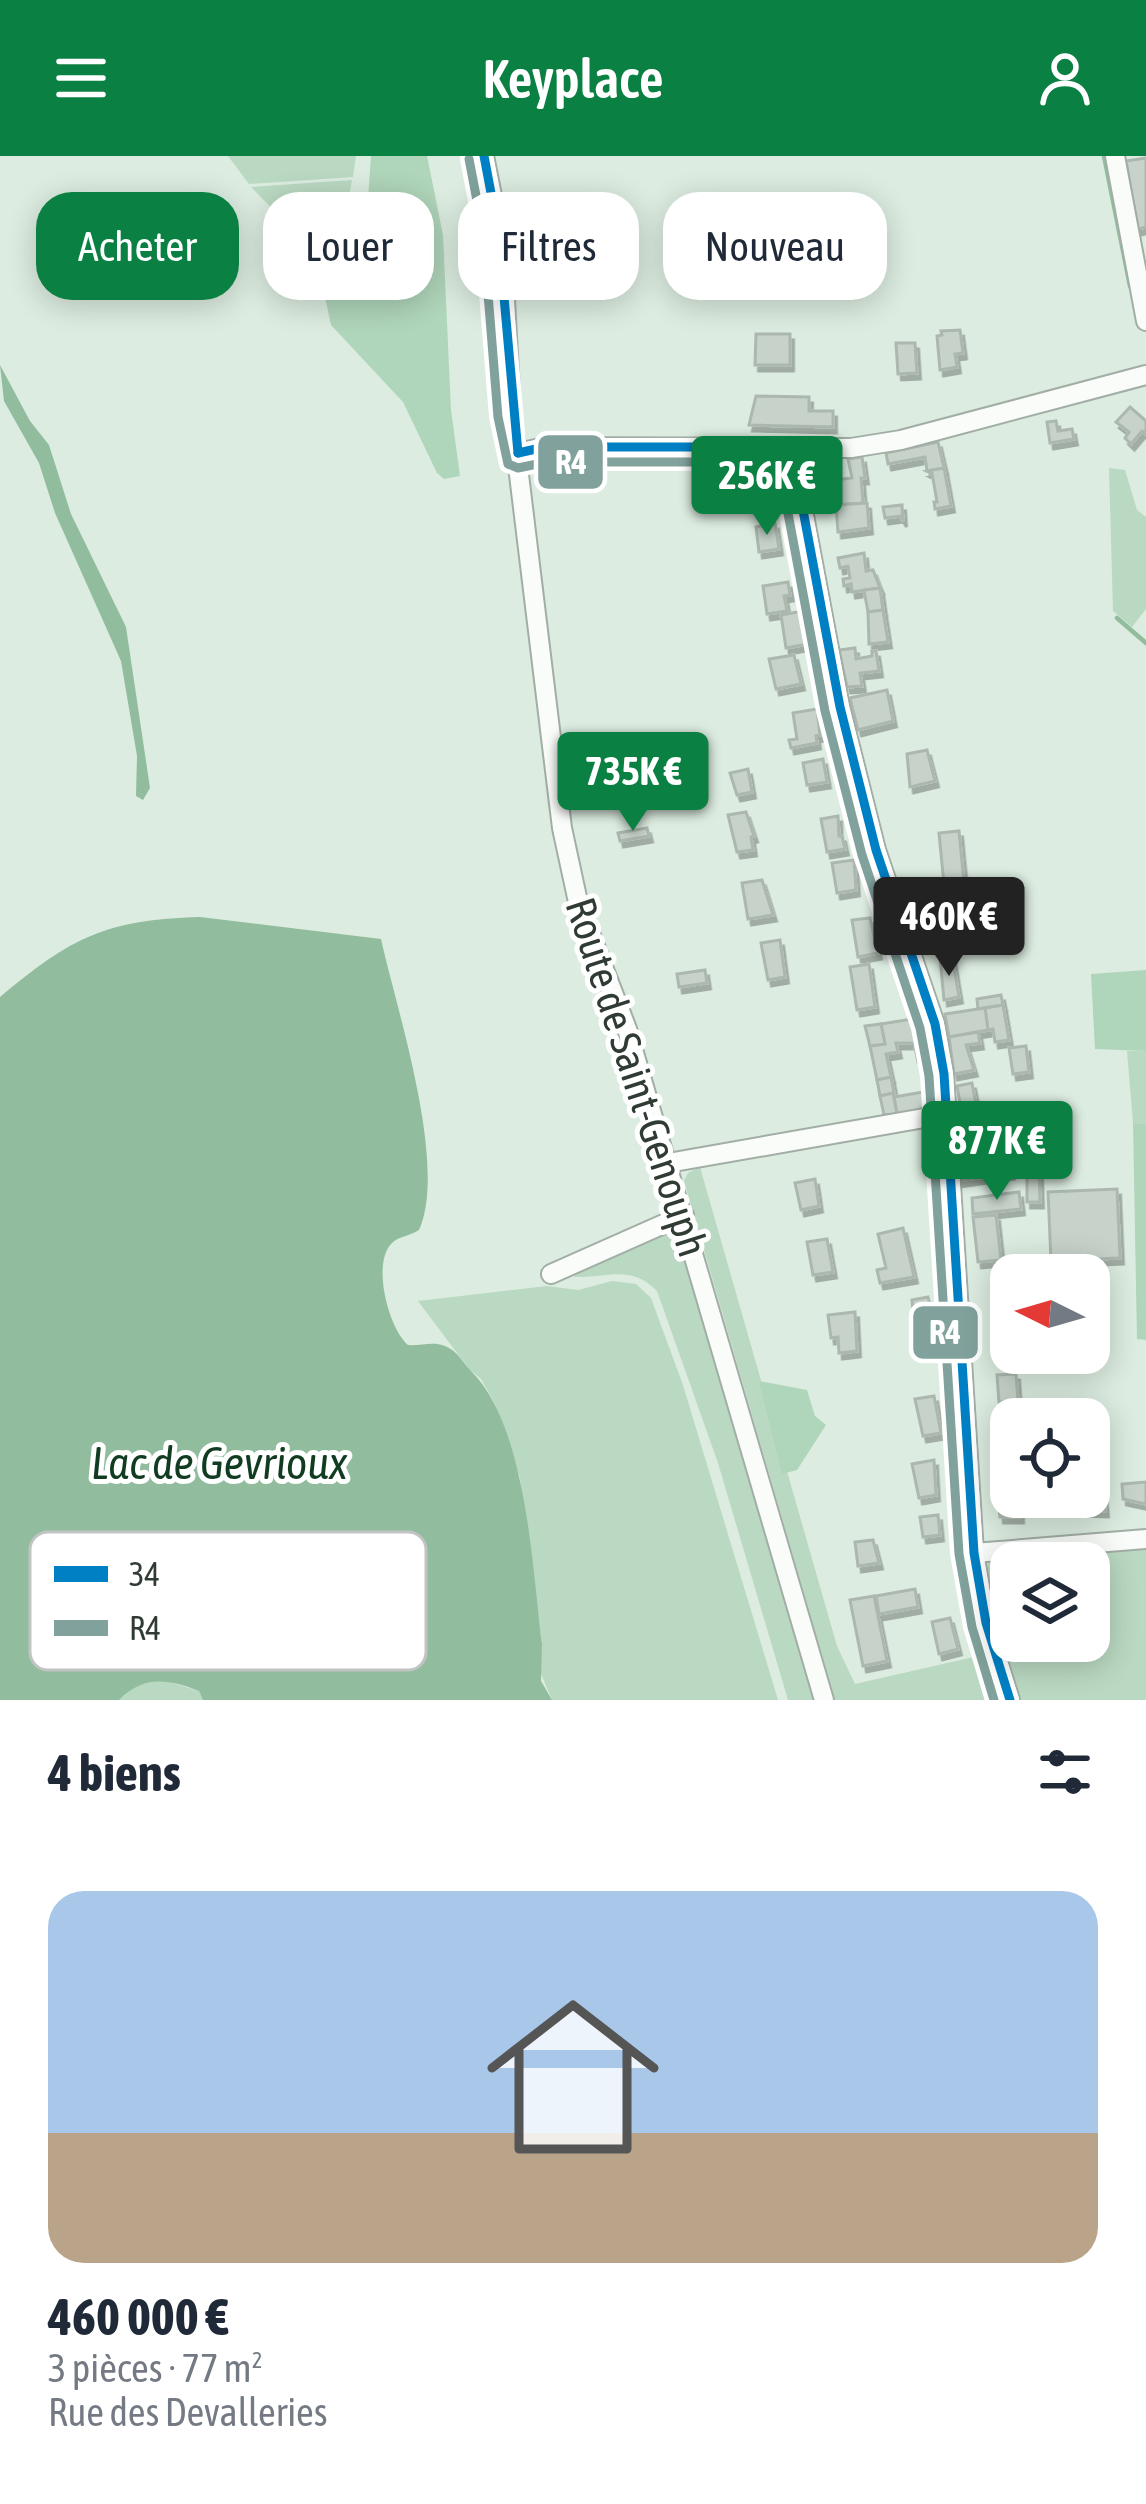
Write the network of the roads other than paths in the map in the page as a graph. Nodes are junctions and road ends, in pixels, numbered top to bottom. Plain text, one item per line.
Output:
1 (484, 156) edge
2 (1114, 156) edge
3 (1146, 321) edge
4 (1146, 375) edge
5 (801, 447) junction
6 (518, 453) junction
7 (947, 1114) junction
8 (668, 1163) junction
9 (684, 1215) junction
10 (551, 1274) dead end
11 (1146, 1539) edge
12 (974, 1553) junction
13 (824, 1700) edge
14 (1010, 1700) edge

1 - 6 street, Route de Saint-Genouph
2 - 3 street
4 - 5 street
5 - 6 street
5 - 7 street
6 - 8 street, Route de Saint-Genouph
7 - 8 street
7 - 12 street
8 - 9 street, Route de Saint-Genouph
9 - 10 street
9 - 13 street, Route de Saint-Genouph
11 - 12 street
12 - 14 street

